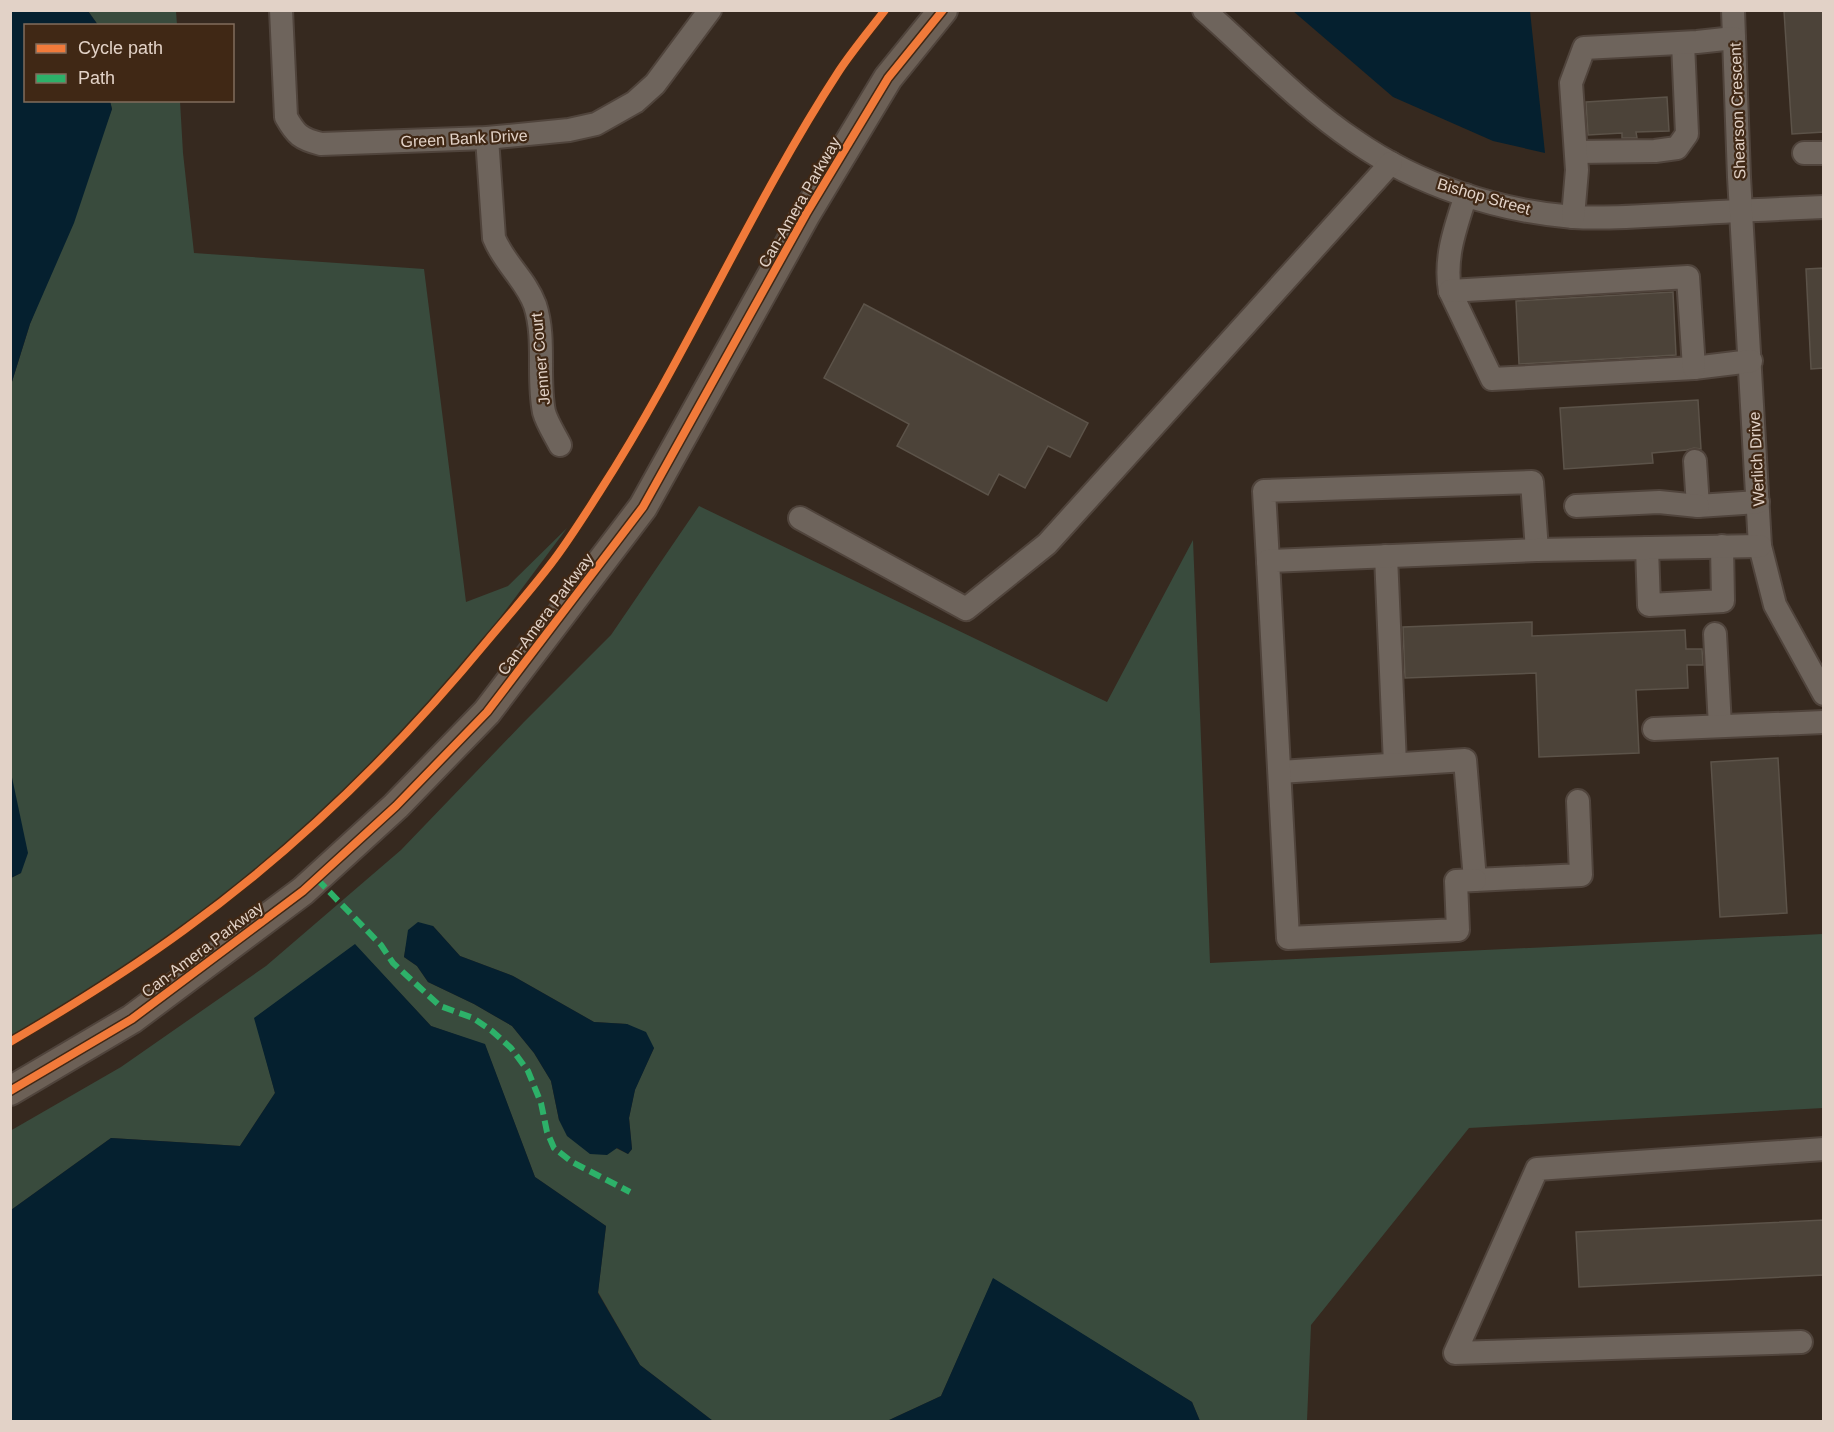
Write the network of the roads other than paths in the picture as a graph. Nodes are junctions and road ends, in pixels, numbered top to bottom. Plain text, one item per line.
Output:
1 (281, 10) edge
2 (710, 10) edge
3 (943, 10) edge
4 (1204, 10) edge
5 (1733, 10) edge
6 (1734, 38) junction
7 (1683, 43) junction
8 (487, 138) junction
9 (1576, 152) junction
10 (1391, 163) junction
11 (1466, 195) junction
12 (1824, 207) edge
13 (1742, 211) junction
14 (1572, 216) junction
15 (1450, 291) junction
16 (1751, 361) junction
17 (1694, 368) junction
18 (560, 445) dead end
19 (1695, 461) dead end
20 (1758, 502) junction
21 (1576, 506) dead end
22 (1698, 506) junction
23 (800, 518) dead end
24 (1722, 546) junction
25 (1760, 546) junction
26 (1647, 548) junction
27 (1537, 550) junction
28 (1386, 556) junction
29 (1268, 561) junction
30 (1715, 634) dead end
31 (1820, 679) edge
32 (1824, 722) edge
33 (1720, 726) junction
34 (1654, 729) dead end
35 (1395, 764) junction
36 (1280, 772) junction
37 (1578, 801) dead end
38 (1475, 880) junction
39 (10, 1090) edge
40 (1824, 1149) edge
41 (1801, 1342) dead end

1 - 8 street, Green Bank Drive
2 - 8 street, Green Bank Drive
3 - 39 main road, Can-Amera Parkway
4 - 10 street, Bishop Street
5 - 6 street, Shearson Crescent
6 - 7 street
6 - 13 street, Shearson Crescent
7 - 9 street
7 - 9 street
8 - 18 street, Jenner Court
9 - 14 street
10 - 11 street, Bishop Street
10 - 23 street
11 - 14 street, Bishop Street
11 - 15 street
12 - 13 street, Bishop Street
13 - 14 street, Bishop Street
13 - 16 street, Werlich Drive
15 - 17 street
15 - 17 street
16 - 17 street
16 - 20 street, Werlich Drive
19 - 22 street
20 - 22 street
20 - 25 street, Werlich Drive
21 - 22 street
24 - 25 street
24 - 26 street
24 - 26 street
25 - 31 street, Werlich Drive
26 - 27 street
27 - 28 street
27 - 29 street
28 - 29 street
28 - 35 street
29 - 36 street
30 - 33 street
32 - 33 street
33 - 34 street
35 - 36 street
35 - 38 street
36 - 38 street
37 - 38 street
40 - 41 street

